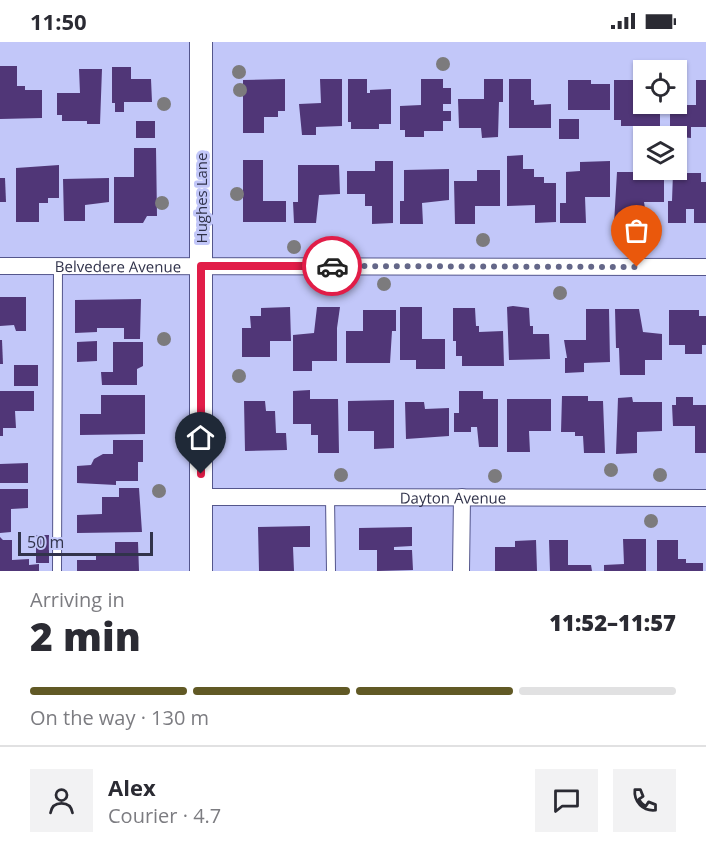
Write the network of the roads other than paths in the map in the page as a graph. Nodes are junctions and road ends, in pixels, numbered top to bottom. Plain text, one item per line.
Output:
1 (201, 42) edge
2 (0, 266) edge
3 (58, 266) junction
4 (201, 266) junction
5 (706, 267) edge
6 (201, 496) junction
7 (330, 497) junction
8 (462, 497) junction
9 (706, 498) edge
10 (57, 571) edge
11 (201, 571) edge
12 (331, 571) edge
13 (461, 571) edge

1 - 4 street, Hughes Lane
2 - 3 street, Belvedere Avenue
3 - 4 street, Belvedere Avenue
3 - 10 lane
4 - 5 street, Belvedere Avenue
4 - 6 street, Hughes Lane
6 - 7 street, Dayton Avenue
6 - 11 street, Hughes Lane
7 - 8 street, Dayton Avenue
7 - 12 lane
8 - 9 street, Dayton Avenue
8 - 13 street

